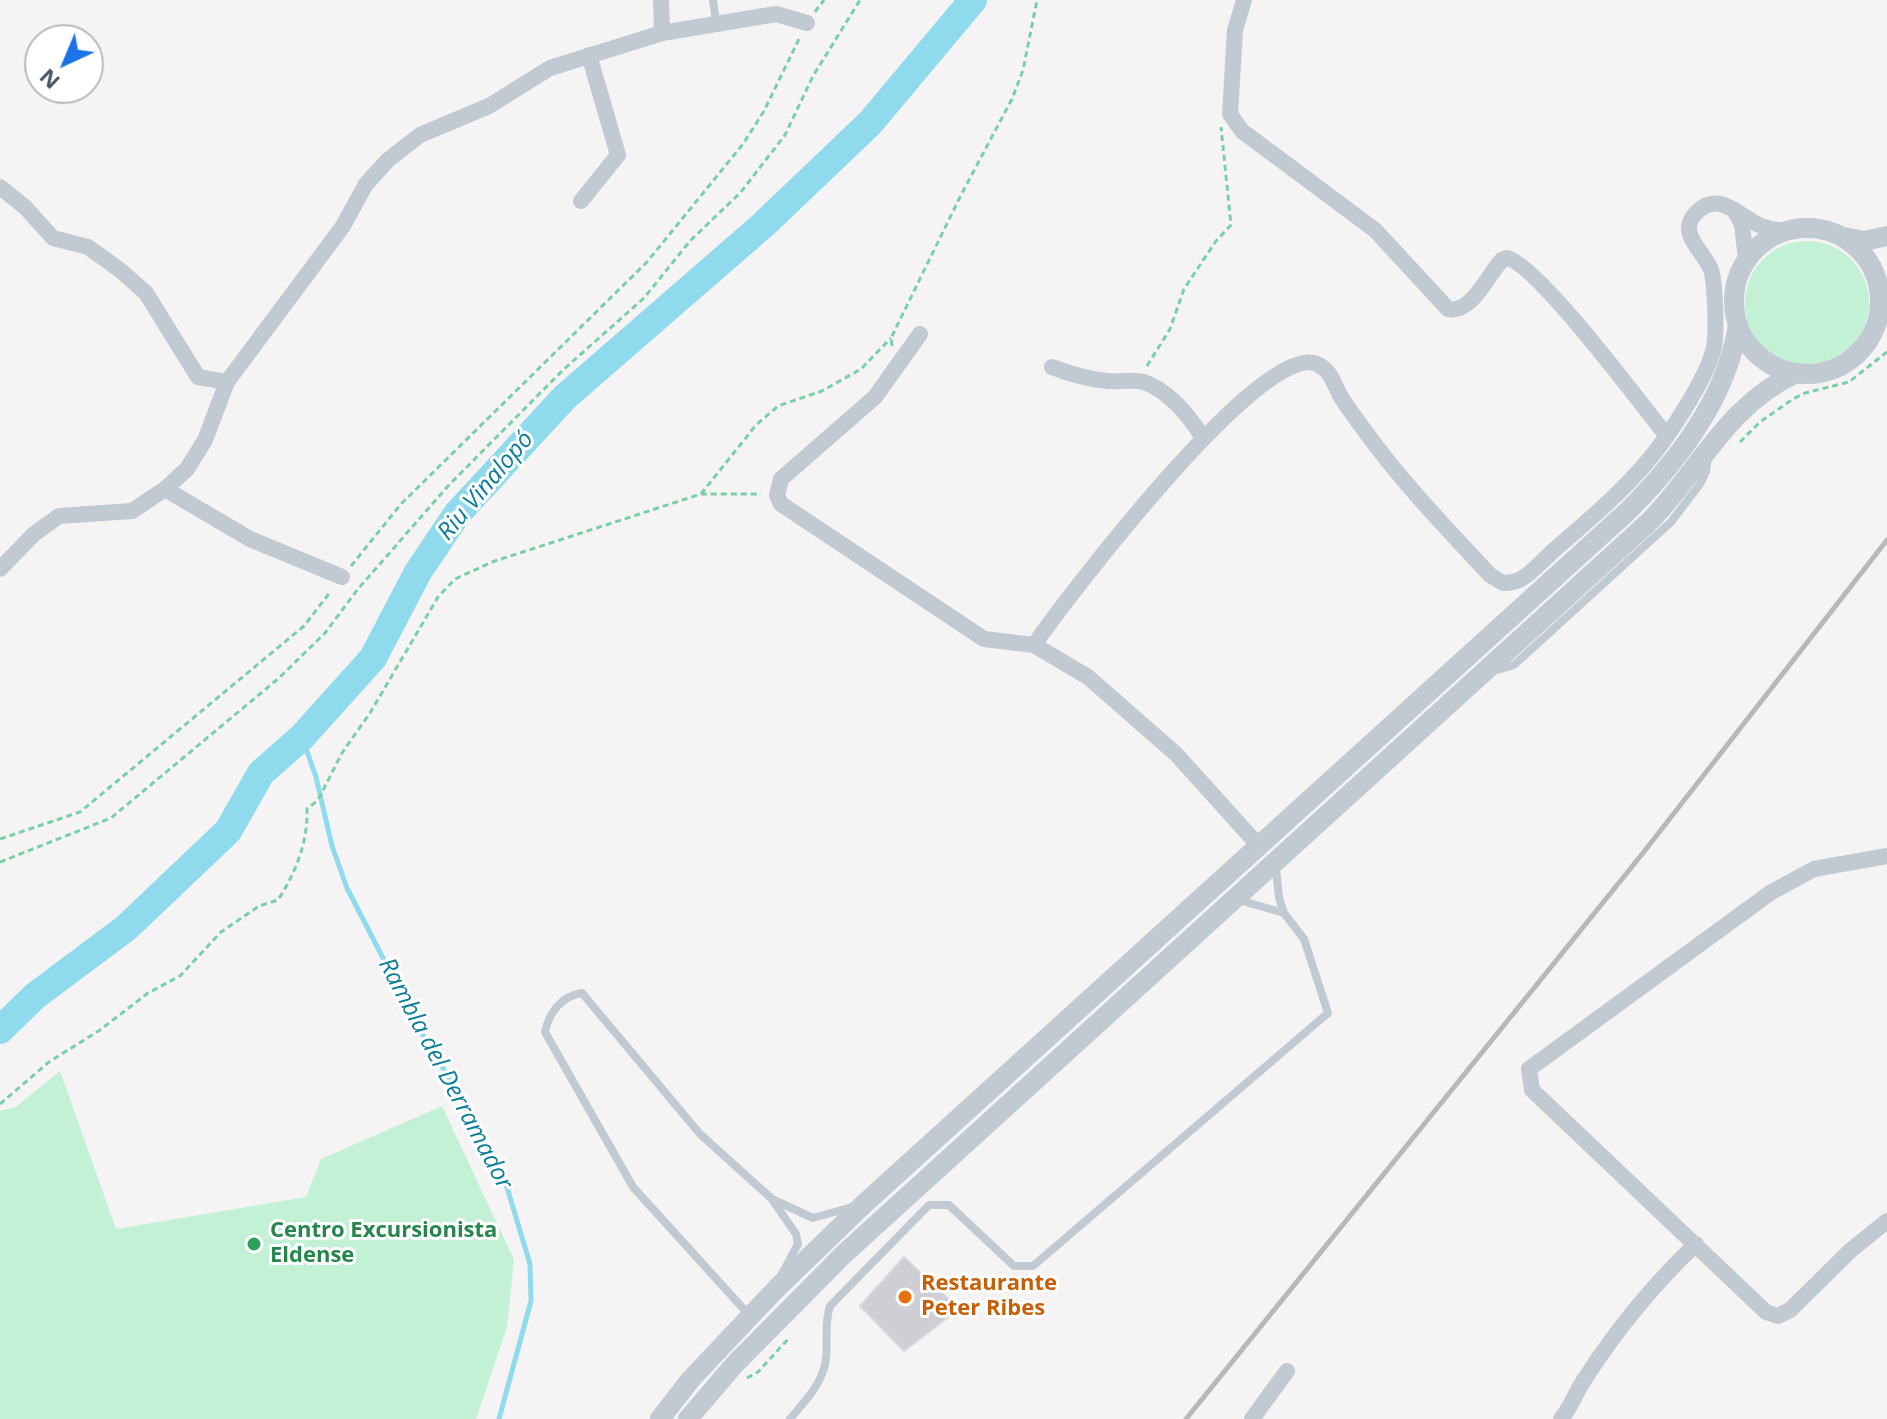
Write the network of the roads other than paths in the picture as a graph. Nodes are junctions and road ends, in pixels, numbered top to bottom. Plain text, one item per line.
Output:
1 (661, 0) edge
2 (713, 0) edge
3 (1244, 0) edge
4 (716, 22) junction
5 (807, 23) road end
6 (662, 33) junction
7 (589, 55) junction
8 (0, 187) edge
9 (581, 201) dead end
10 (1733, 208) junction
11 (1782, 231) junction
12 (1887, 236) edge
13 (1844, 237) junction
14 (1746, 260) junction
15 (1884, 306) edge
16 (1738, 324) junction
17 (920, 334) dead end
18 (1052, 367) dead end
19 (1796, 373) junction
20 (227, 382) junction
21 (1666, 435) junction
22 (1203, 438) junction
23 (165, 489) junction
24 (0, 569) edge
25 (342, 577) road end
26 (1034, 645) junction
27 (1259, 846) junction
28 (1887, 856) edge
29 (1278, 859) junction
30 (1231, 901) junction
31 (1284, 913) junction
32 (771, 1198) junction
33 (864, 1204) junction
34 (1887, 1221) edge
35 (1696, 1244) junction
36 (776, 1289) junction
37 (750, 1316) junction
38 (1287, 1371) dead end
39 (660, 1419) edge
40 (688, 1419) edge
41 (790, 1419) edge
42 (1252, 1419) edge
43 (1561, 1419) edge

1 - 6 street
2 - 4 lane
3 - 21 street
4 - 5 street
4 - 6 street
6 - 7 street
7 - 9 street
7 - 20 street
8 - 20 street
10 - 11 street
10 - 14 street
10 - 21 street
11 - 13 street
11 - 14 street
12 - 13 street
13 - 15 street
14 - 16 street
15 - 19 street
16 - 19 street
16 - 27 street
17 - 26 street
18 - 22 street
19 - 29 street
20 - 23 street
21 - 22 street
22 - 26 street
23 - 24 street
23 - 25 street
26 - 27 street
27 - 33 street
28 - 35 street
29 - 30 street
29 - 31 lane
30 - 31 lane
30 - 40 street
31 - 41 lane
32 - 33 lane
32 - 36 lane
32 - 37 lane
33 - 36 street
34 - 35 street
35 - 43 street
36 - 37 street
37 - 39 street
38 - 42 street

